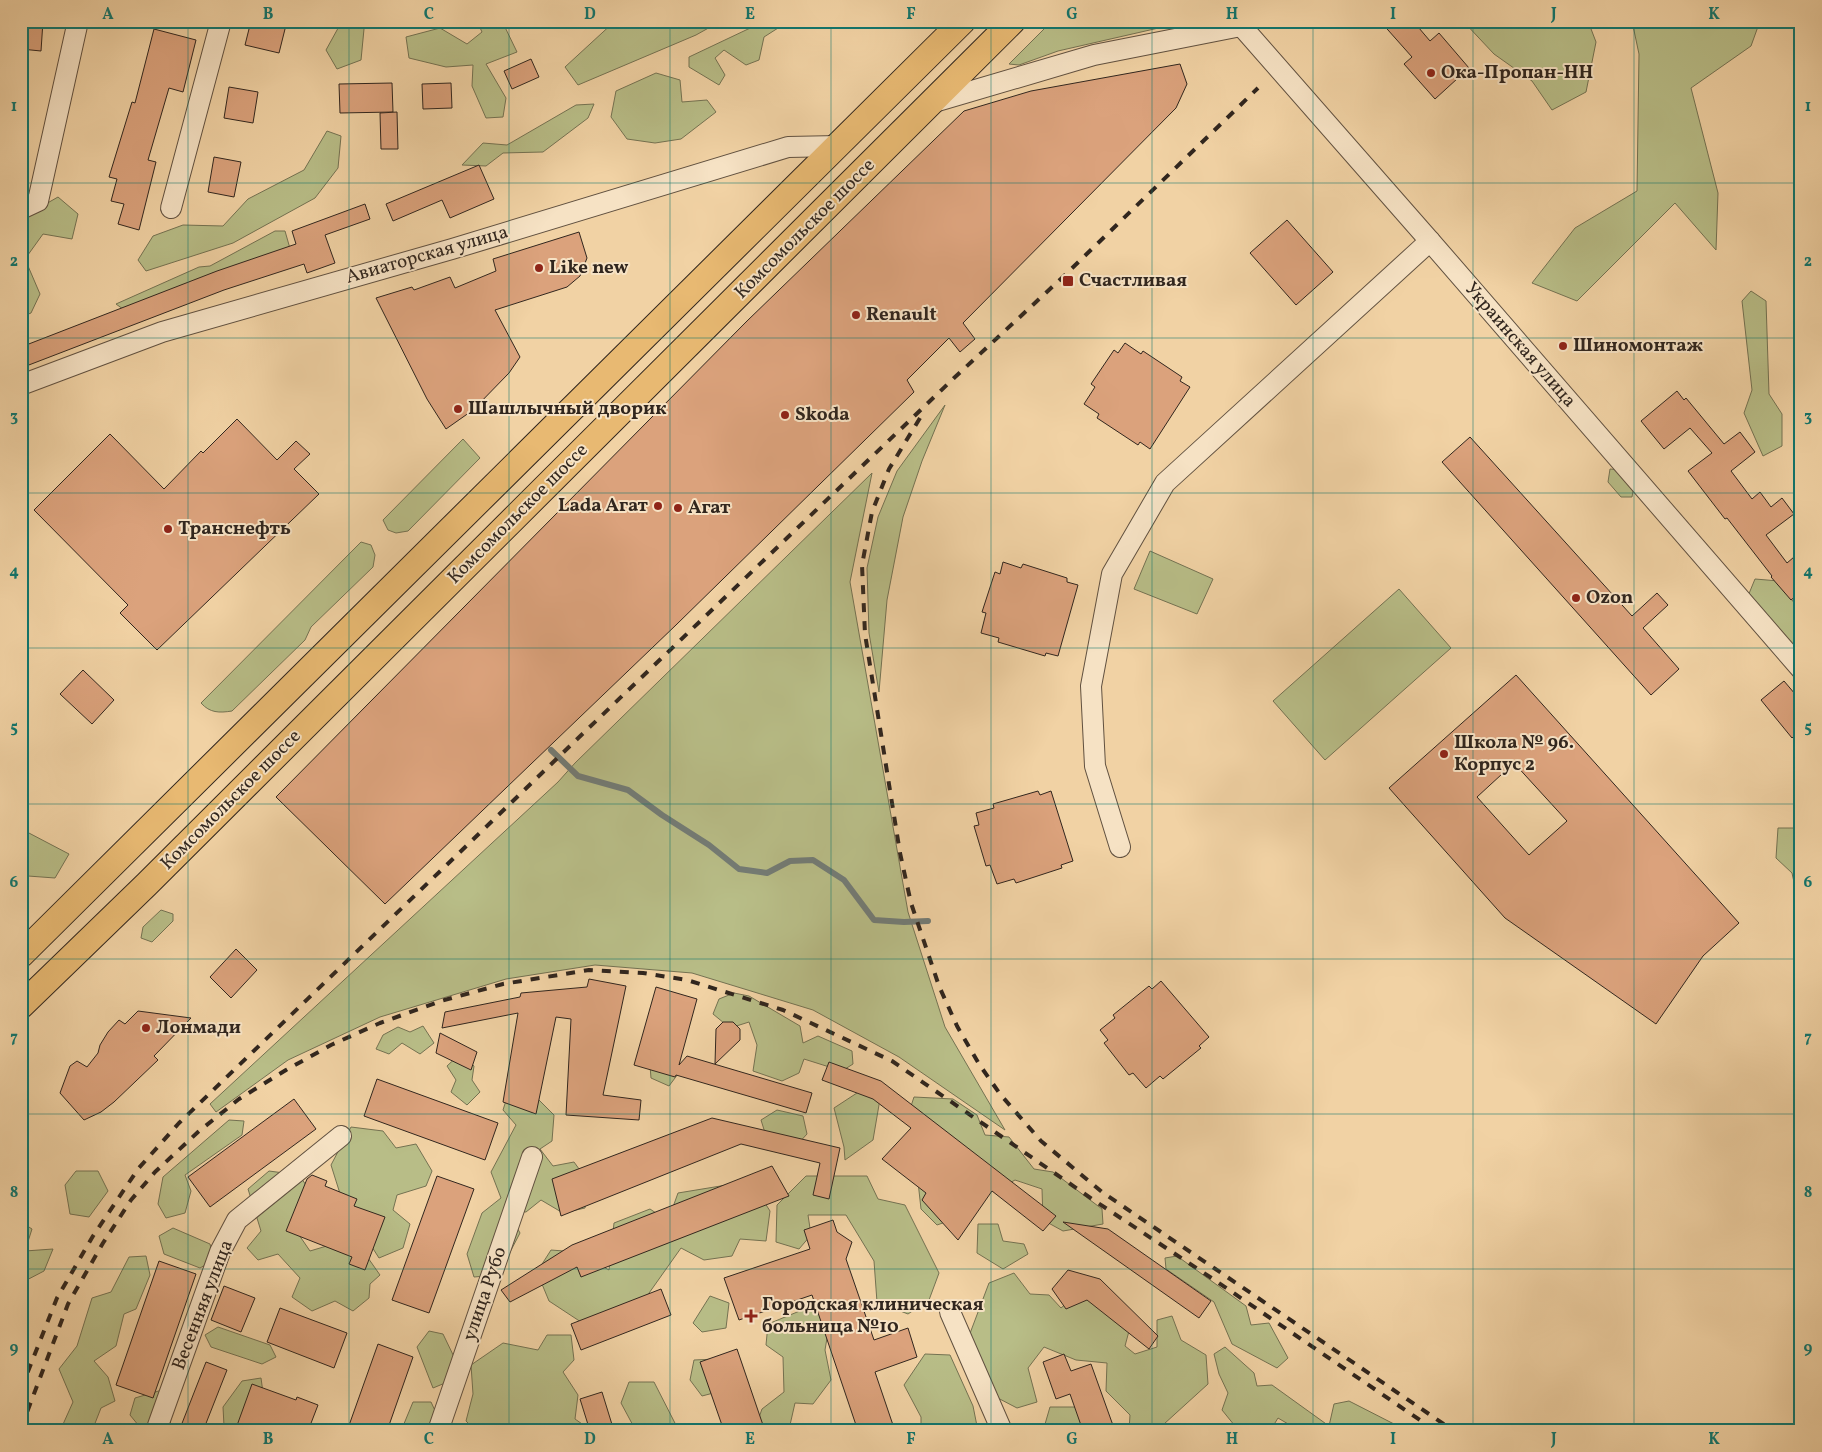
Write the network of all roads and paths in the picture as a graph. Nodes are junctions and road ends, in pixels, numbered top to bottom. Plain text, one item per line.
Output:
1 (78, 21) edge
2 (221, 21) edge
3 (963, 21) edge
4 (1013, 21) edge
5 (1239, 24) edge
6 (930, 103) junction
7 (838, 146) junction
8 (30, 205) edge
9 (171, 208) dead end
10 (1430, 241) junction
11 (21, 385) edge
12 (1801, 670) edge
13 (1120, 847) dead end
14 (21, 955) edge
15 (21, 1006) edge
16 (341, 1136) dead end
17 (532, 1157) dead end
18 (950, 1312) dead end
19 (156, 1431) edge
20 (438, 1431) edge
21 (1002, 1431) edge

1 - 8 street
2 - 9 street
3 - 7 main road, Комсомольское шоссе
4 - 6 main road, Комсомольское шоссе
5 - 6 street
5 - 10 street, Украинская улица
6 - 15 main road, Комсомольское шоссе
7 - 11 street, Авиаторская улица
7 - 14 main road, Комсомольское шоссе
10 - 12 street, Украинская улица
10 - 13 street
16 - 19 street, Весенняя улица
17 - 20 street, улица Рубо
18 - 21 street

